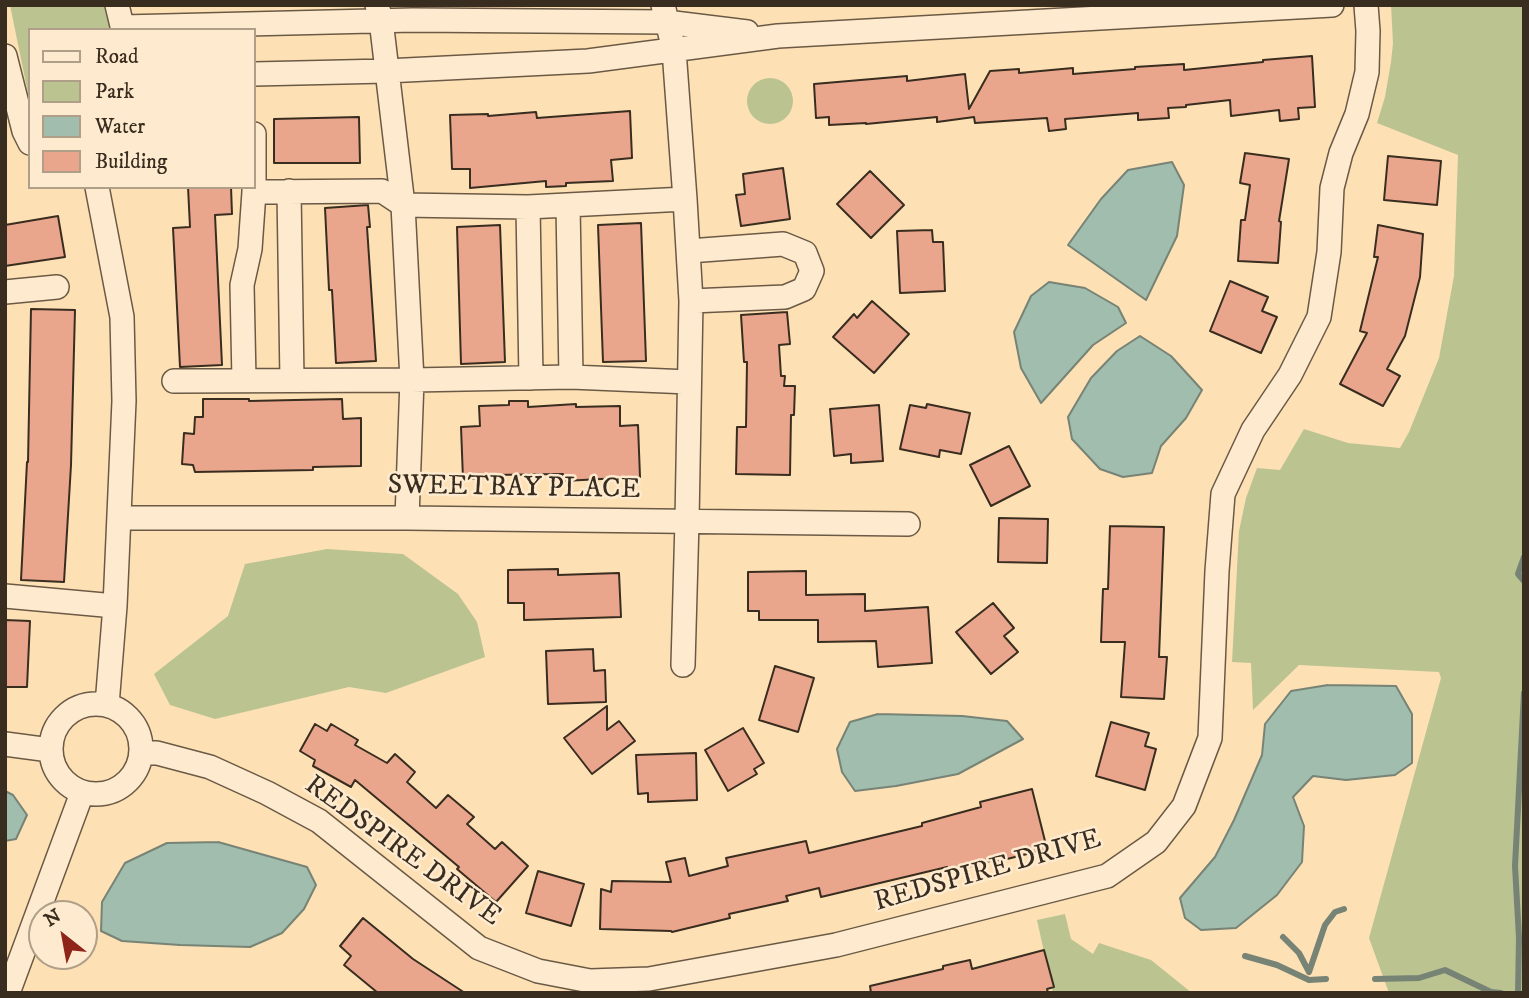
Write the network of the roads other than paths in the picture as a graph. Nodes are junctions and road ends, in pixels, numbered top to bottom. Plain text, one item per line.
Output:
1 (1332, 5) edge
2 (1366, 5) edge
3 (379, 12) edge
4 (665, 14) edge
5 (121, 21) edge
6 (778, 36) junction
7 (674, 50) junction
8 (6, 65) edge
9 (386, 71) junction
10 (256, 74) edge
11 (28, 139) edge
12 (97, 189) edge
13 (254, 191) joint
14 (289, 191) junction
15 (685, 199) junction
16 (403, 205) junction
17 (568, 205) junction
18 (528, 208) junction
19 (689, 251) junction
20 (57, 286) dead end
21 (5, 292) edge
22 (691, 301) junction
23 (571, 377) junction
24 (531, 378) junction
25 (244, 380) junction
26 (292, 380) junction
27 (412, 380) junction
28 (174, 381) dead end
29 (689, 382) junction
30 (407, 517) junction
31 (119, 518) junction
32 (687, 521) junction
33 (908, 524) dead end
34 (5, 596) edge
35 (115, 606) junction
36 (683, 665) dead end
37 (107, 705) junction
38 (5, 744) edge
39 (50, 750) junction
40 (141, 753) junction
41 (82, 793) junction
42 (8, 993) edge

1 - 6 street
2 - 40 street, REDSPIRE DRIVE
3 - 4 street
3 - 5 street
3 - 9 street
4 - 6 street
4 - 7 street
6 - 7 street
7 - 9 street
7 - 15 street
8 - 11 street
9 - 10 street
9 - 16 street
12 - 31 street
13 - 14 street
13 - 25 street
14 - 16 street
14 - 26 street
15 - 17 street
15 - 19 street
16 - 18 street
16 - 27 street
17 - 18 street
17 - 23 street
18 - 24 street
19 - 22 street
19 - 22 street
20 - 21 street
22 - 29 street
23 - 24 street
23 - 29 street
24 - 27 street
25 - 26 street
25 - 28 street
26 - 27 street
27 - 30 street
29 - 32 street
30 - 31 street, SWEETBAY PLACE
30 - 32 street, SWEETBAY PLACE
31 - 35 street
32 - 33 street, SWEETBAY PLACE
32 - 36 street
34 - 35 street
35 - 37 street
37 - 39 street
37 - 40 street
38 - 39 street
39 - 41 street
40 - 41 street
41 - 42 street

